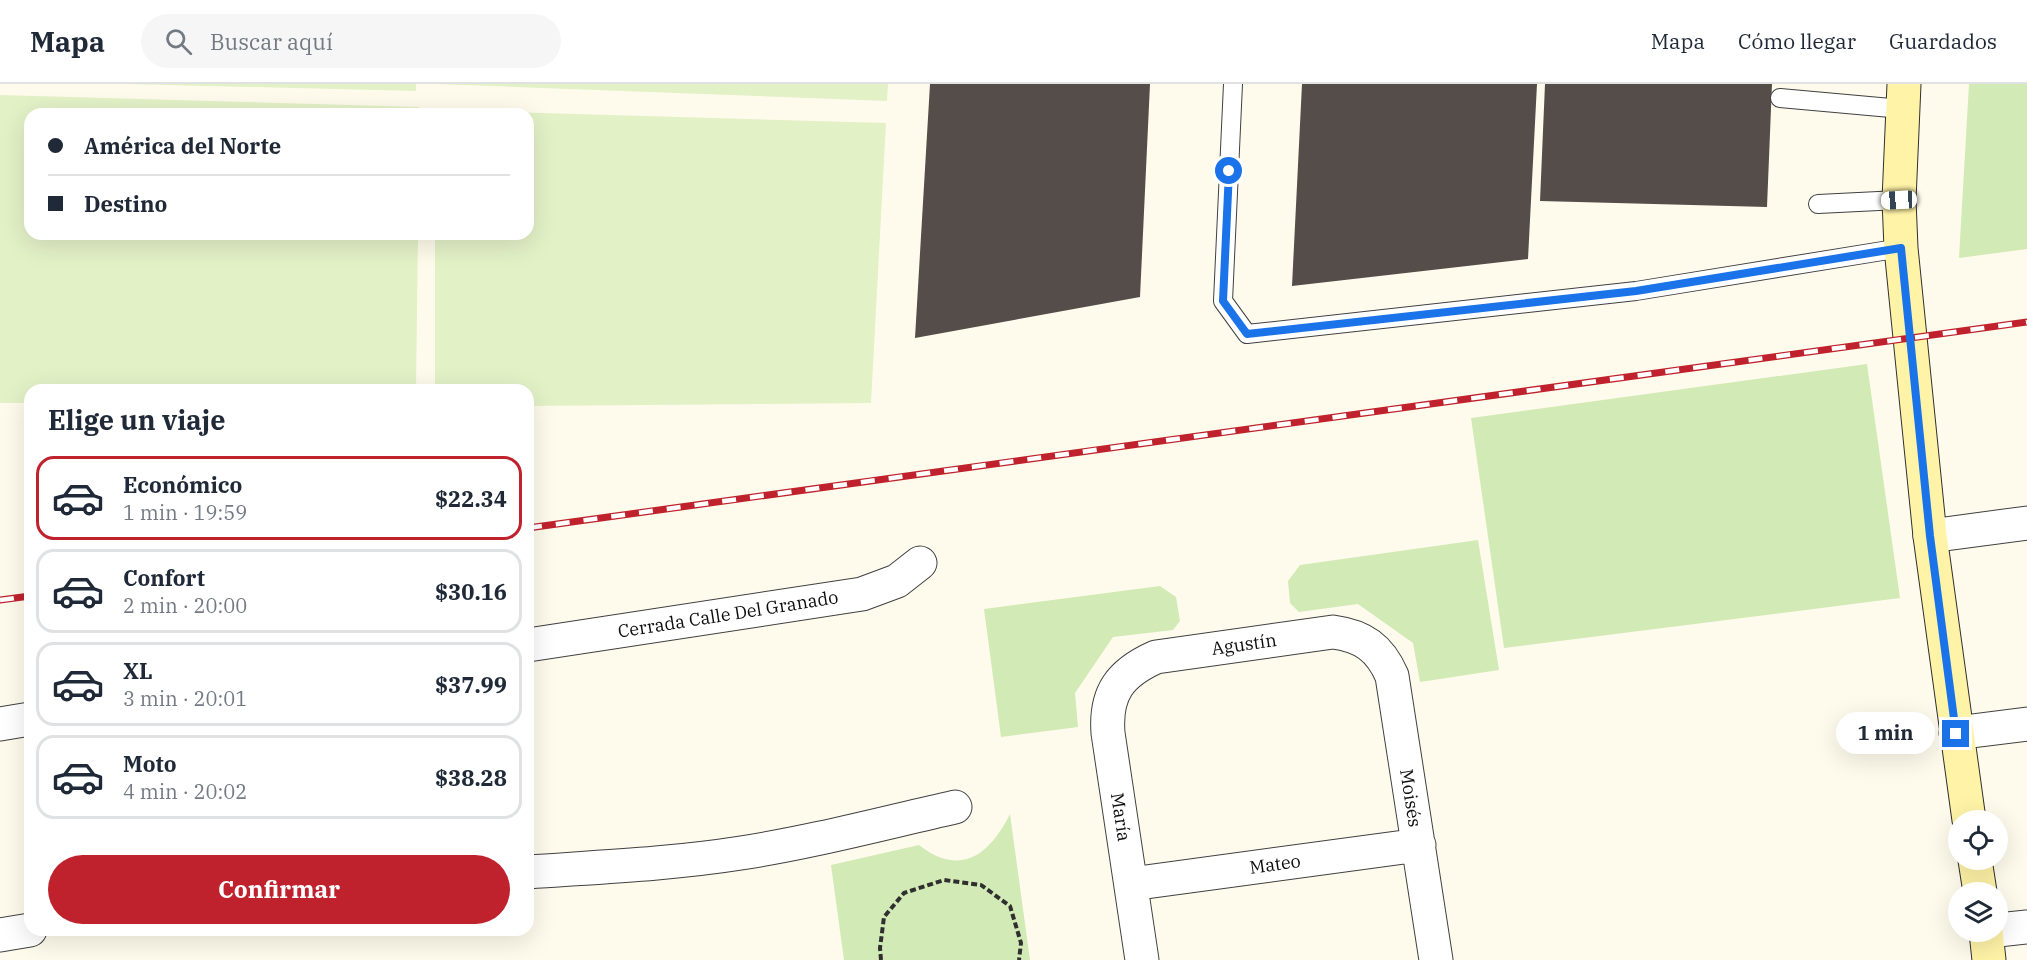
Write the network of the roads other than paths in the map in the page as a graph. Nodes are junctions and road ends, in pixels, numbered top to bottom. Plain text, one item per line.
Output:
1 (1233, 84) edge
2 (1903, 96) edge
3 (1780, 98) dead end
4 (1899, 200) junction
5 (1818, 204) dead end
6 (1901, 248) junction
7 (2027, 523) edge
8 (1930, 536) junction
9 (920, 562) dead end
10 (534, 644) edge
11 (1370, 644) joint
12 (1122, 679) joint
13 (24, 720) edge
14 (0, 724) edge
15 (2027, 724) edge
16 (1956, 734) junction
17 (955, 807) dead end
18 (1967, 810) edge
19 (1419, 845) junction
20 (534, 872) edge
21 (1131, 884) junction
22 (2027, 927) edge
23 (2008, 929) edge
24 (24, 931) edge
25 (0, 935) edge
26 (1987, 942) edge
27 (1142, 960) edge
28 (1436, 960) edge
29 (1989, 960) edge

1 - 6 lane
2 - 3 lane
2 - 4 street
4 - 5 lane
4 - 6 street
6 - 8 street
7 - 8 street
8 - 16 street
9 - 10 street, Cerrada Calle Del Granado
11 - 12 street, Agustín
11 - 19 street, Moisés
12 - 21 street, María
13 - 14 street
15 - 16 street
16 - 18 street
17 - 20 street
19 - 21 street, Mateo
19 - 28 street, Moisés
21 - 27 street, María
22 - 23 street
24 - 25 street
26 - 29 street

